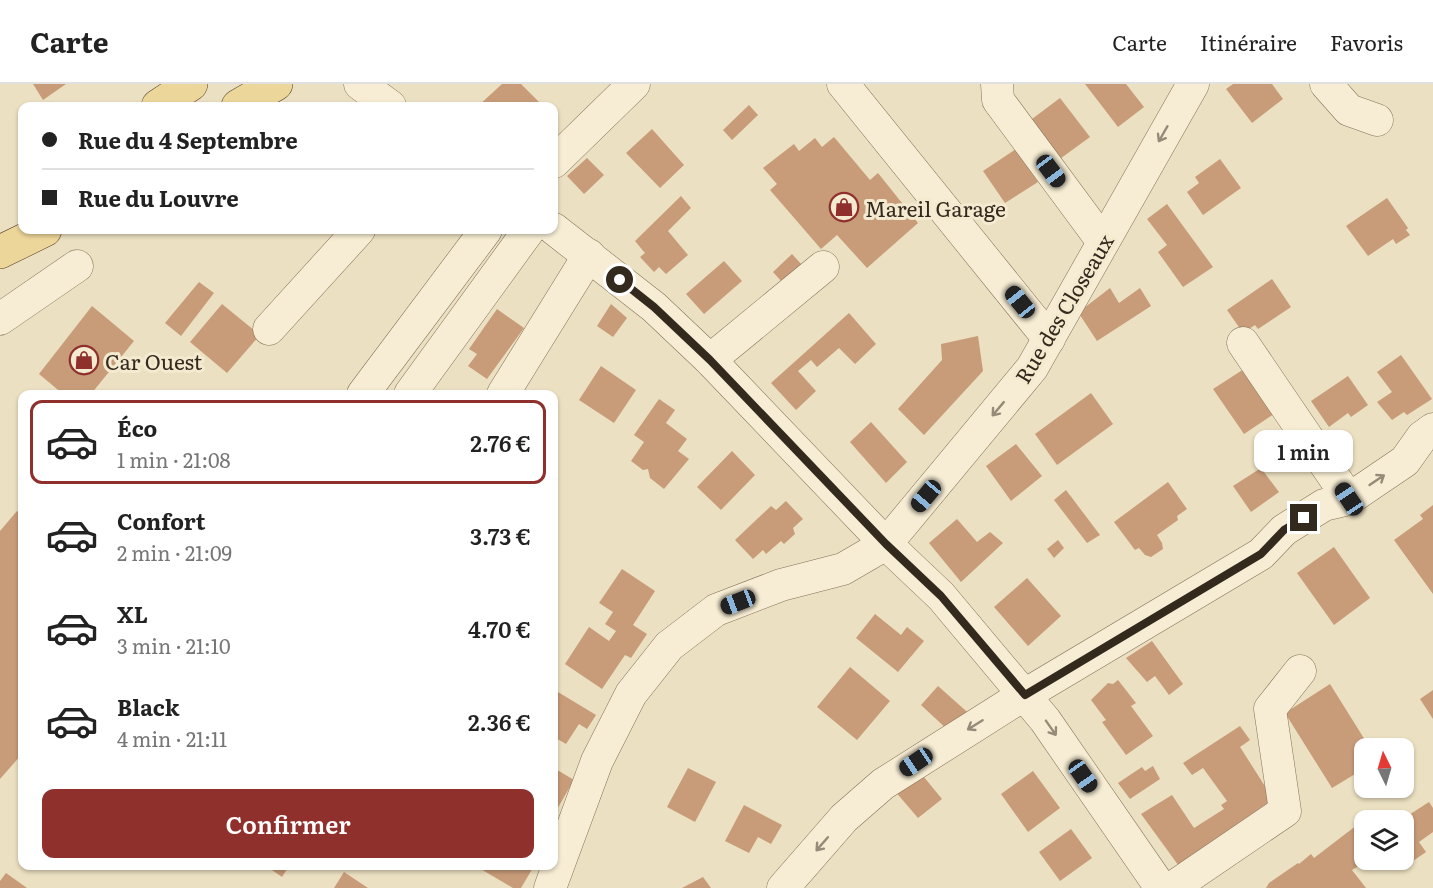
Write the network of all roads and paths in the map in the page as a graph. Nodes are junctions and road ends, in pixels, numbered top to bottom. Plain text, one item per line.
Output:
1 (191, 84) edge
2 (276, 84) edge
3 (360, 84) edge
4 (634, 84) edge
5 (843, 84) edge
6 (997, 84) edge
7 (1193, 84) edge
8 (1326, 84) edge
9 (164, 102) edge
10 (245, 102) edge
11 (385, 102) edge
12 (1377, 120) dead end
13 (558, 158) edge
14 (18, 227) edge
15 (558, 232) edge
16 (37, 234) edge
17 (355, 234) edge
18 (483, 234) edge
19 (526, 234) edge
20 (1103, 242) junction
21 (0, 245) edge
22 (0, 252) edge
23 (589, 255) junction
24 (77, 266) dead end
25 (823, 267) dead end
26 (0, 319) edge
27 (269, 329) dead end
28 (1049, 339) junction
29 (1243, 343) dead end
30 (710, 360) junction
31 (366, 390) edge
32 (413, 390) edge
33 (505, 390) edge
34 (1433, 429) edge
35 (1349, 499) junction
36 (886, 544) junction
37 (1300, 671) dead end
38 (1025, 695) junction
39 (558, 867) edge
40 (557, 870) edge
41 (550, 888) edge
42 (783, 888) edge
43 (1161, 888) edge
44 (1172, 888) edge

1 - 9 main road
2 - 10 main road
3 - 11 street
4 - 13 street
5 - 28 street
6 - 20 street
7 -> 20 street, Rue des Closeaux
8 - 12 street
14 - 21 main road
15 - 23 street
16 - 22 main road
17 - 27 street
18 - 31 street
19 - 32 street
20 - 28 street, Rue des Closeaux
23 - 30 street
23 - 33 street
24 - 26 street
25 - 30 street
28 -> 36 street, Rue des Closeaux
29 - 35 street
30 - 36 street
35 -> 34 street
35 - 38 street
36 - 38 street
36 - 39 street
37 - 44 street
38 -> 42 street
38 -> 43 street
40 - 41 street

